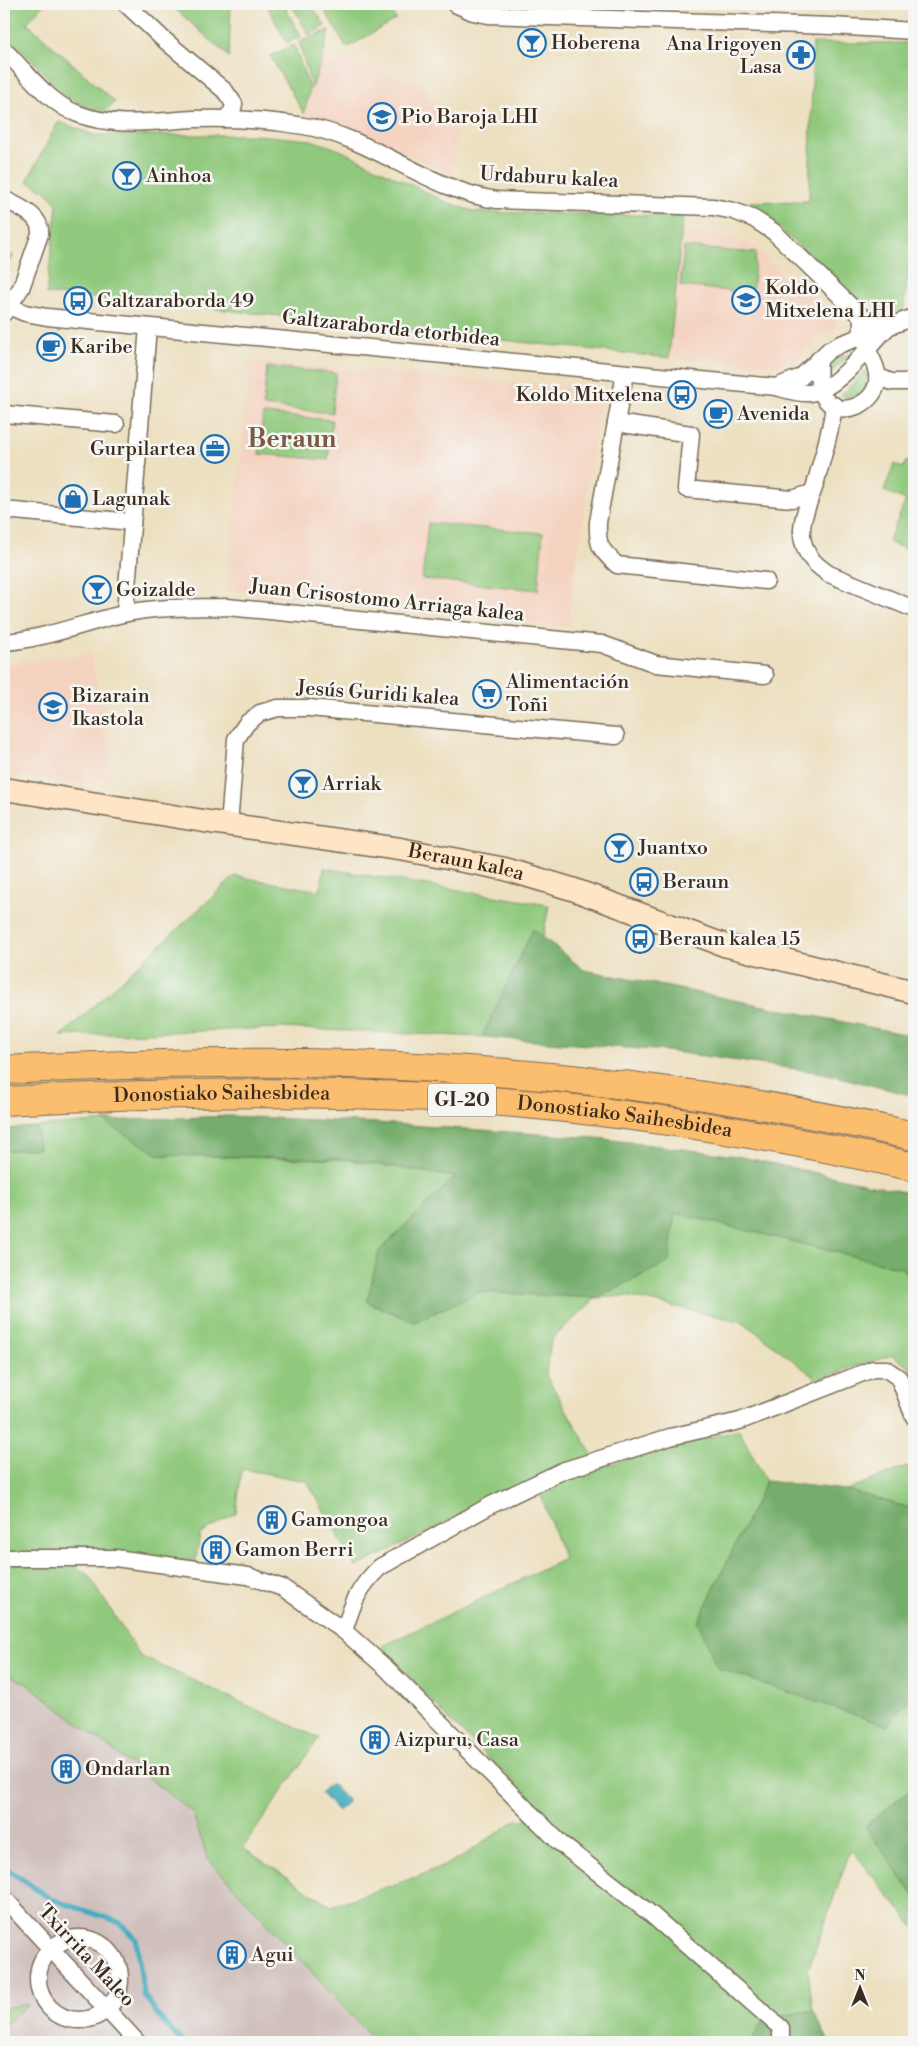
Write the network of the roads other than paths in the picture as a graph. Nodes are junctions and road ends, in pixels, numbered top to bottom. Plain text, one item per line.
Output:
1 (126, 4) edge
2 (456, 4) edge
3 (914, 31) edge
4 (4, 50) edge
5 (225, 119) junction
6 (4, 199) edge
7 (5, 308) edge
8 (862, 317) junction
9 (914, 317) edge
10 (889, 326) junction
11 (148, 327) junction
12 (864, 342) junction
13 (819, 359) junction
14 (626, 373) junction
15 (877, 376) junction
16 (914, 382) edge
17 (776, 387) junction
18 (821, 389) junction
19 (834, 406) junction
20 (4, 414) edge
21 (616, 423) junction
22 (116, 424) dead end
23 (812, 494) junction
24 (4, 510) edge
25 (132, 522) junction
26 (766, 581) dead end
27 (914, 609) edge
28 (125, 613) junction
29 (4, 642) edge
30 (765, 675) dead end
31 (616, 736) dead end
32 (4, 789) edge
33 (229, 825) junction
34 (914, 992) edge
35 (4, 1070) edge
36 (4, 1101) edge
37 (914, 1136) edge
38 (914, 1167) edge
39 (914, 1417) edge
40 (4, 1558) edge
41 (344, 1630) junction
42 (4, 1898) edge
43 (50, 1949) junction
44 (107, 2010) junction
45 (137, 2042) edge
46 (781, 2042) edge

1 - 5 street
2 - 3 street
4 - 5 street, Urdaburu kalea
5 - 8 street, Urdaburu kalea
6 - 7 street
7 - 11 street, Galtzaraborda etorbidea
8 - 10 street, Urdaburu kalea
8 - 12 street
9 - 10 street, Galtzaraborda etorbidea
10 - 12 street, Galtzaraborda etorbidea
11 - 14 street, Galtzaraborda etorbidea
11 - 25 street
12 - 13 street, Galtzaraborda etorbidea
12 - 15 street
12 - 18 street, Galtzaraborda etorbidea
13 - 17 street, Galtzaraborda etorbidea
13 - 18 street
14 - 17 street, Galtzaraborda etorbidea
14 - 21 street
15 - 16 street
15 - 19 street
17 - 18 street, Galtzaraborda etorbidea
18 - 19 street
19 - 23 street
20 - 22 street
21 - 23 street
21 - 26 street
23 - 27 street
24 - 25 street
25 - 28 street
28 - 29 street, Juan Crisostomo Arriaga kalea
28 - 30 street, Juan Crisostomo Arriaga kalea
31 - 33 street, Jesús Guridi kalea
32 - 33 street, Beraun kalea
33 - 34 street, Beraun kalea
35 - 37 highway, Donostiako Saihesbidea / GI-20
36 - 38 highway, Donostiako Saihesbidea / GI-20
39 - 41 street
40 - 41 street
41 - 46 street
42 - 43 street, Txirrita Maleo
43 - 44 street, Txirrita Maleo
43 - 44 street
43 - 44 street
44 - 45 street, Txirrita Maleo

